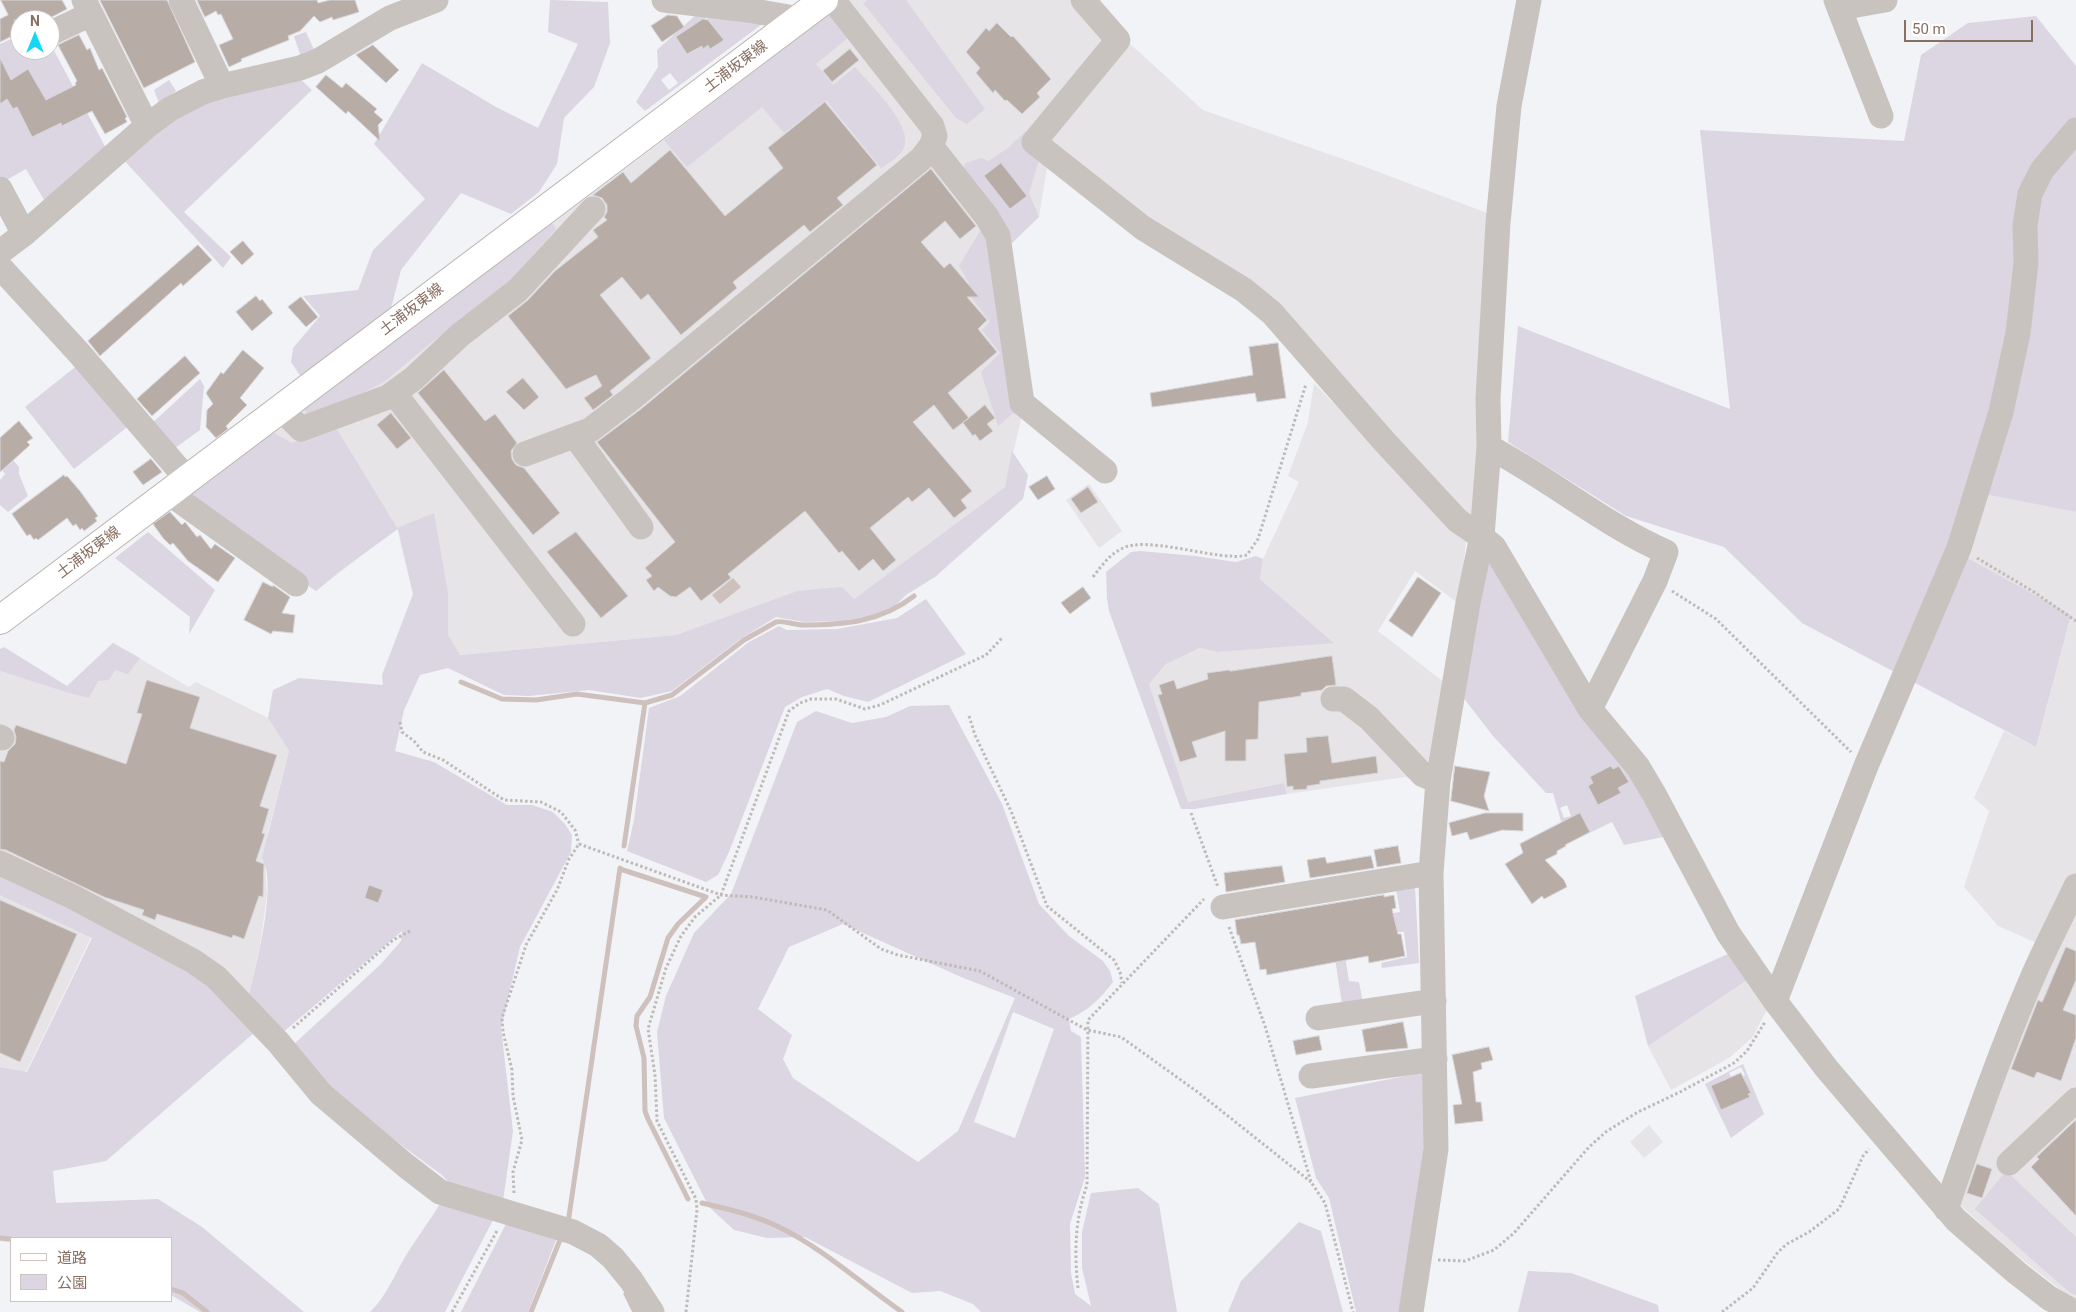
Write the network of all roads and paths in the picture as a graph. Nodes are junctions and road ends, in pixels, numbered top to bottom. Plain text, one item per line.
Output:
1 (181, 0) edge
2 (436, 0) edge
3 (664, 0) edge
4 (824, 0) edge
5 (834, 0) edge
6 (1083, 0) edge
7 (1530, 0) edge
8 (1885, 0) edge
9 (1838, 4) edge
10 (87, 7) edge
11 (800, 19) junction
12 (60, 27) edge
13 (222, 86) junction
14 (1881, 116) dead end
15 (147, 126) junction
16 (2076, 130) edge
17 (931, 146) junction
18 (0, 189) edge
19 (593, 209) dead end
20 (24, 234) junction
21 (0, 252) edge
22 (0, 267) edge
23 (1313, 362) junction
24 (394, 393) junction
25 (281, 408) junction
26 (575, 436) junction
27 (1489, 447) junction
28 (525, 454) dead end
29 (1105, 471) dead end
30 (178, 486) junction
31 (641, 527) dead end
32 (1482, 536) junction
33 (1959, 548) junction
34 (1093, 577) dead end
35 (1655, 581) junction
36 (296, 584) dead end
37 (0, 620) edge
38 (2076, 620) edge
39 (573, 624) dead end
40 (1002, 638) dead end
41 (1333, 699) dead end
42 (1590, 709) junction
43 (969, 716) dead end
44 (400, 722) dead end
45 (1866, 766) junction
46 (1438, 781) junction
47 (1191, 813) dead end
48 (579, 844) junction
49 (0, 863) edge
50 (1431, 873) junction
51 (2075, 889) edge
52 (721, 895) junction
53 (1220, 897) junction
54 (410, 931) dead end
55 (1122, 984) junction
56 (1434, 1001) junction
57 (1775, 1001) junction
58 (1318, 1018) dead end
59 (1087, 1030) junction
60 (278, 1042) junction
61 (1435, 1059) junction
62 (1311, 1076) dead end
63 (2076, 1100) edge
64 (1881, 1134) junction
65 (2009, 1163) dead end
66 (1311, 1182) junction
67 (1946, 1209) junction
68 (510, 1212) junction
69 (1420, 1260) junction
70 (1078, 1288) dead end
71 (452, 1312) edge
72 (652, 1312) edge
73 (686, 1312) edge
74 (1353, 1312) edge
75 (1412, 1312) edge
76 (1722, 1312) edge
77 (2074, 1312) edge

1 - 13 street
2 - 13 street
3 - 11 street
4 - 11 main road, 土浦坂東線
5 - 17 street
6 - 23 street
7 - 27 street
8 - 9 street
9 - 14 street
10 - 12 street
10 - 15 street
11 - 25 main road, 土浦坂東線
13 - 15 street
15 - 20 street
16 - 33 street
17 - 26 street
17 - 29 street
18 - 20 street
19 - 24 street
20 - 21 street
22 - 30 street
23 - 32 street
23 - 34 path
24 - 25 street
24 - 39 street
25 - 30 main road, 土浦坂東線
26 - 28 street
26 - 31 street
27 - 32 street
27 - 35 street
30 - 36 street
30 - 37 main road, 土浦坂東線
32 - 42 street
32 - 46 street
33 - 38 path
33 - 45 street
35 - 42 street
35 - 45 path
40 - 52 path
41 - 46 street
42 - 57 street
43 - 55 path
44 - 48 path
45 - 57 street
46 - 50 street
47 - 53 path
48 - 52 path
48 - 68 path
49 - 60 street
50 - 53 street
50 - 56 street
51 - 67 street
52 - 59 path
52 - 73 path
53 - 55 path
53 - 66 path
54 - 60 path
55 - 59 path
56 - 58 street
56 - 61 street
57 - 64 street
57 - 69 path
59 - 66 path
59 - 70 path
60 - 68 street
61 - 62 street
61 - 69 street
63 - 65 street
64 - 67 street
64 - 76 path
66 - 74 path
67 - 77 street
68 - 71 path
68 - 72 street
69 - 75 street

